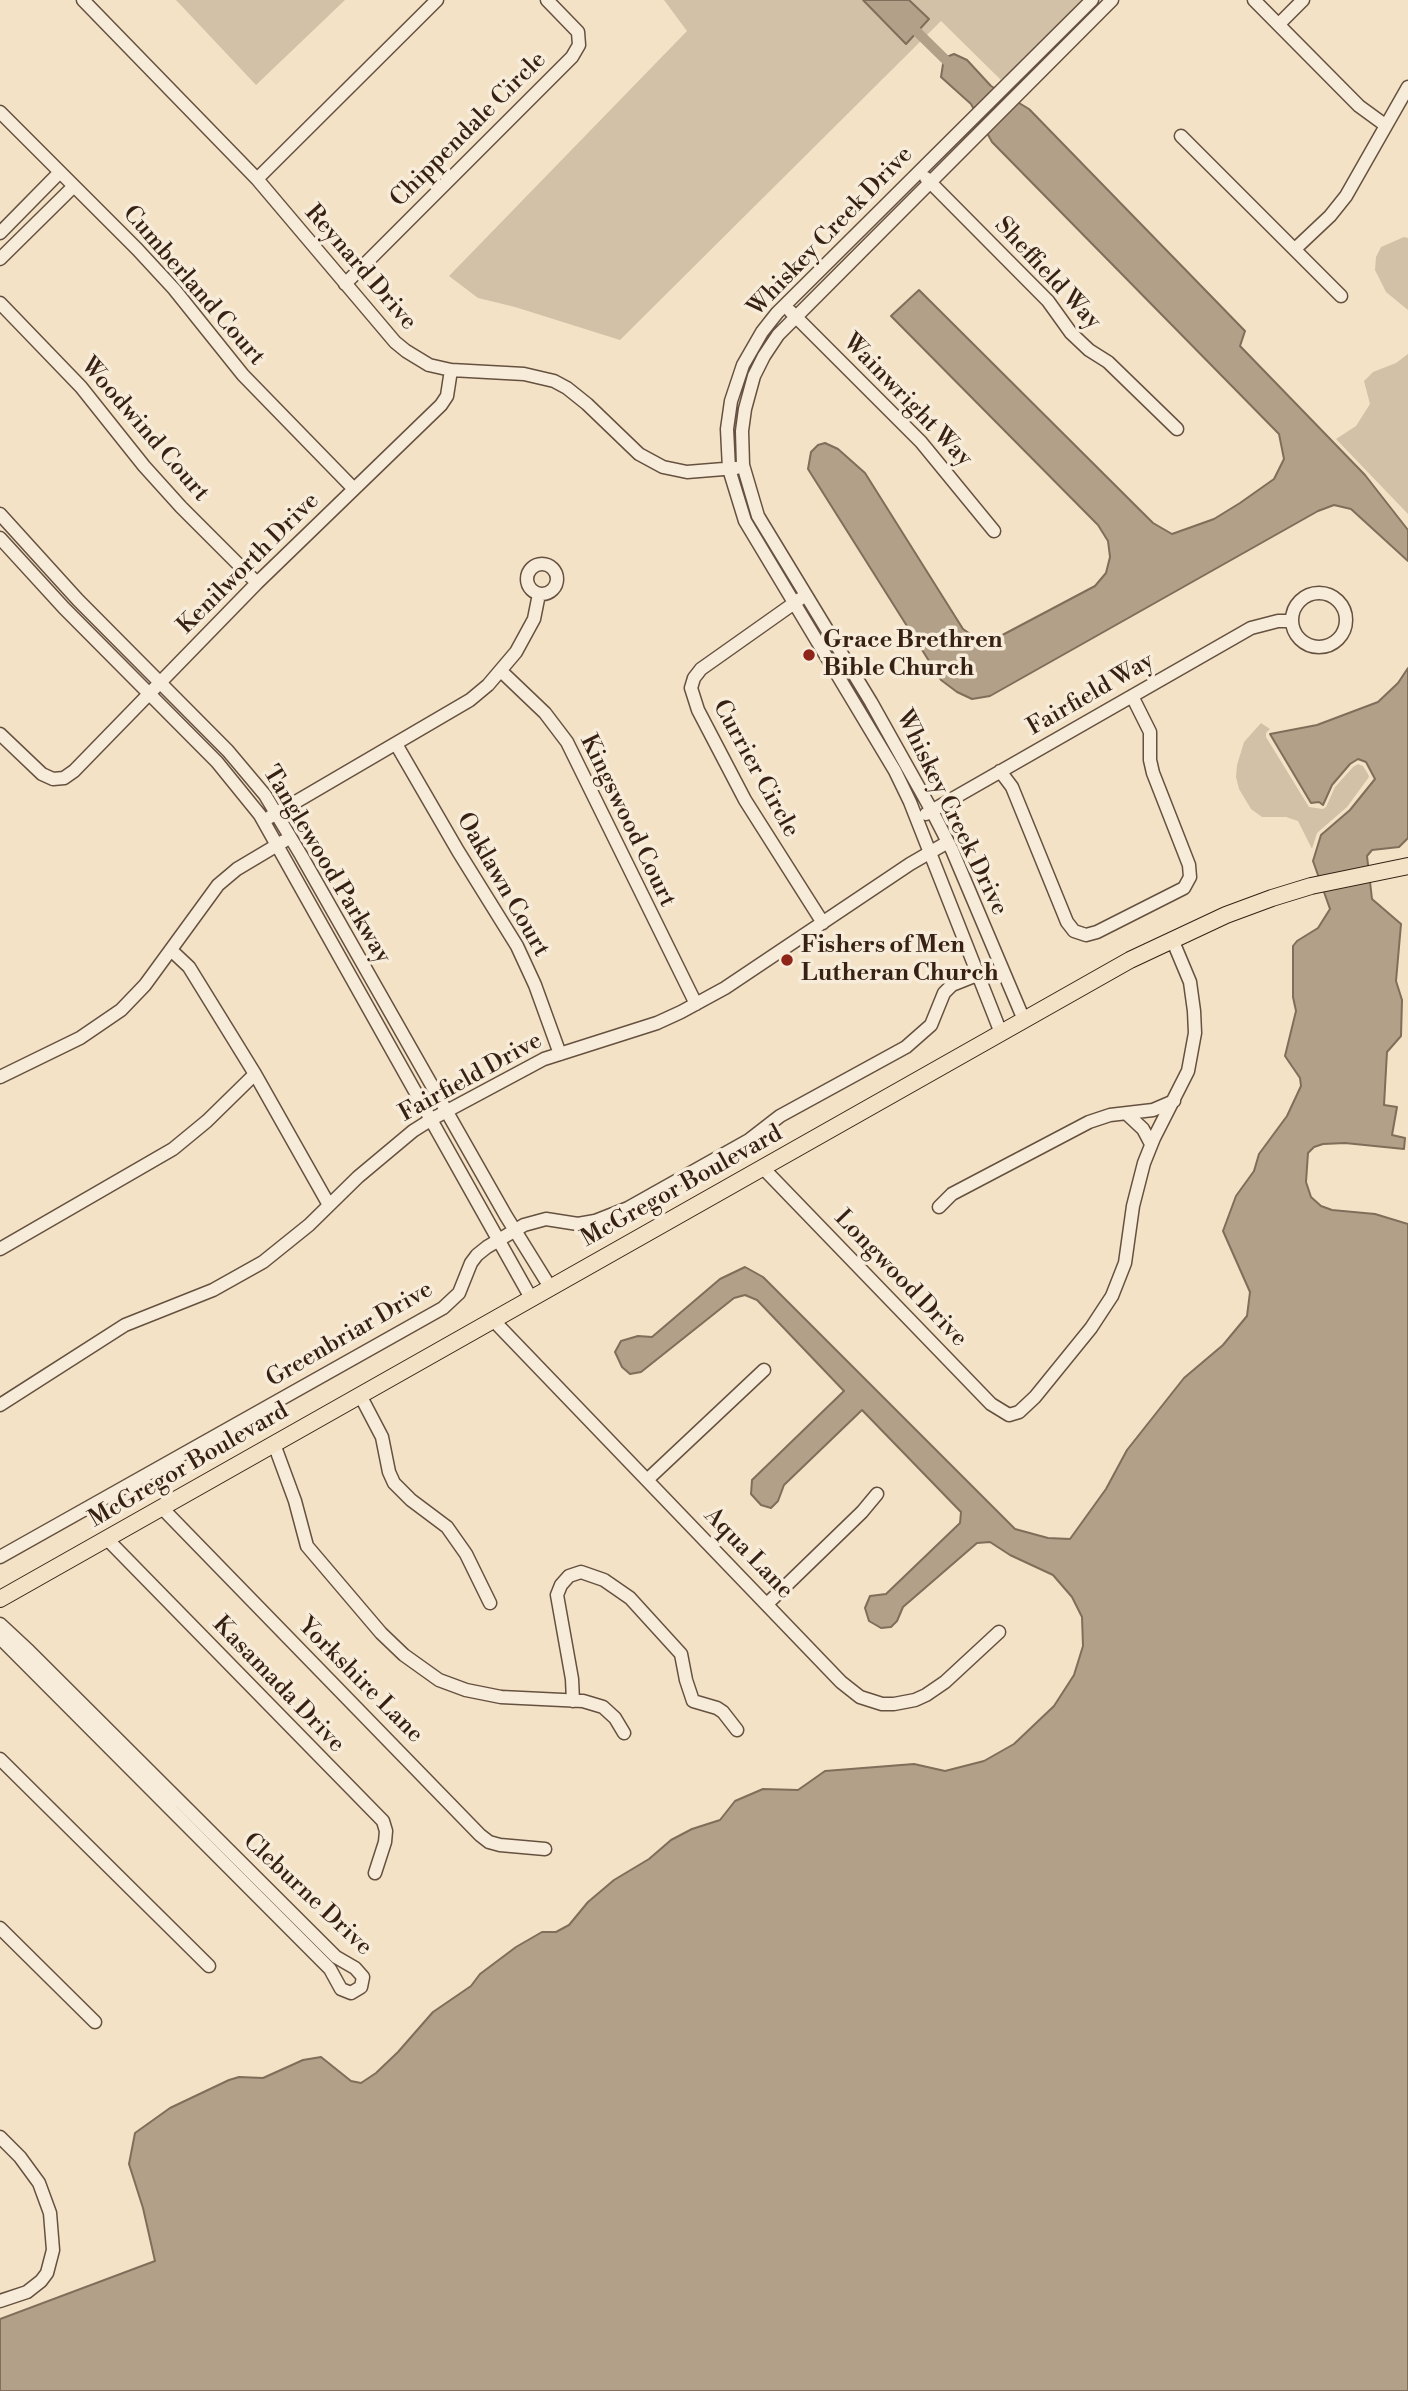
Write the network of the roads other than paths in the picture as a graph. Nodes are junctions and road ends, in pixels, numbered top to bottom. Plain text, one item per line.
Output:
1 (83, 0) edge
2 (437, 0) edge
3 (547, 0) edge
4 (1091, 0) edge
5 (1112, 0) edge
6 (1254, 0) edge
7 (1303, 0) edge
8 (1279, 24) junction
9 (1408, 87) edge
10 (0, 112) edge
11 (1385, 125) junction
12 (1181, 136) dead end
13 (61, 172) junction
14 (919, 172) junction
15 (257, 180) junction
16 (930, 182) junction
17 (74, 186) junction
18 (0, 233) edge
19 (1295, 249) junction
20 (0, 259) edge
21 (345, 284) junction
22 (1341, 296) dead end
23 (0, 303) edge
24 (785, 306) junction
25 (795, 316) junction
26 (451, 370) junction
27 (1177, 429) dead end
28 (744, 467) junction
29 (729, 469) junction
30 (354, 489) junction
31 (0, 514) edge
32 (994, 531) dead end
33 (0, 538) edge
34 (257, 583) junction
35 (63, 584) junction
36 (539, 594) dead end
37 (51, 595) junction
38 (806, 596) junction
39 (794, 604) junction
40 (1292, 621) junction
41 (501, 671) junction
42 (161, 684) junction
43 (149, 695) junction
44 (1132, 696) junction
45 (0, 734) edge
46 (396, 744) junction
47 (1000, 771) junction
48 (932, 811) junction
49 (276, 812) junction
50 (916, 820) junction
51 (263, 821) junction
52 (290, 837) junction
53 (948, 842) junction
54 (278, 845) junction
55 (929, 852) junction
56 (1408, 866) edge
57 (823, 923) junction
58 (1172, 939) junction
59 (171, 950) junction
60 (977, 975) junction
61 (696, 1004) junction
62 (1024, 1020) junction
63 (1001, 1033) junction
64 (560, 1054) junction
65 (255, 1074) junction
66 (0, 1077) edge
67 (1174, 1101) junction
68 (447, 1111) junction
69 (1127, 1114) junction
70 (432, 1119) junction
71 (1151, 1144) junction
72 (763, 1168) junction
73 (329, 1205) junction
74 (939, 1207) dead end
75 (515, 1231) junction
76 (500, 1240) junction
77 (0, 1249) edge
78 (550, 1287) junction
79 (531, 1298) junction
80 (493, 1320) junction
81 (764, 1370) dead end
82 (360, 1395) junction
83 (0, 1405) edge
84 (274, 1444) junction
85 (648, 1480) junction
86 (877, 1494) dead end
87 (162, 1508) junction
88 (107, 1539) junction
89 (0, 1557) edge
90 (0, 1599) edge
91 (490, 1603) dead end
92 (768, 1604) junction
93 (0, 1624) edge
94 (999, 1632) dead end
95 (0, 1638) edge
96 (573, 1701) junction
97 (737, 1730) dead end
98 (624, 1733) dead end
99 (0, 1759) edge
100 (176, 1806) junction
101 (545, 1849) dead end
102 (375, 1872) dead end
103 (0, 1928) edge
104 (209, 1966) dead end
105 (95, 2022) dead end
106 (0, 2137) edge
107 (0, 2301) edge

1 - 15 street, Reynard Drive
2 - 15 street
3 - 21 street, Chippendale Circle
4 - 14 street, Whiskey Creek Drive
5 - 16 street, Whiskey Creek Drive
6 - 8 street
7 - 8 street
8 - 11 street
9 - 11 street
10 - 13 street, Cumberland Court
11 - 19 street
12 - 19 street
13 - 17 street, Cumberland Court
13 - 18 street
14 - 16 street, Sheffield Way
14 - 24 street, Whiskey Creek Drive
15 - 21 street, Reynard Drive
16 - 25 street, Whiskey Creek Drive
16 - 27 street, Sheffield Way
17 - 20 street
17 - 30 street, Cumberland Court
19 - 22 street
21 - 26 street, Reynard Drive
23 - 34 street, Woodwind Court
24 - 25 street, Wainwright Way
24 - 29 street, Whiskey Creek Drive
25 - 28 street, Whiskey Creek Drive
25 - 32 street, Wainwright Way
26 - 29 street, Reynard Drive
26 - 30 street, Kenilworth Drive
28 - 29 street, Reynard Drive
28 - 38 street, Whiskey Creek Drive
29 - 39 street, Whiskey Creek Drive
30 - 34 street, Kenilworth Drive
31 - 35 street, Tanglewood Parkway
33 - 37 street, Tanglewood Parkway
34 - 42 street, Kenilworth Drive
35 - 37 street
35 - 42 street, Tanglewood Parkway
36 - 41 street
37 - 43 street, Tanglewood Parkway
38 - 39 street, Currier Circle
38 - 48 street, Whiskey Creek Drive
39 - 50 street, Whiskey Creek Drive
39 - 57 street, Currier Circle
40 - 40 street
40 - 44 street, Fairfield Way
41 - 46 street
41 - 61 street, Kingswood Court
42 - 43 street, Kenilworth Drive
42 - 49 street, Tanglewood Parkway
43 - 45 street, Kenilworth Drive
43 - 51 street, Tanglewood Parkway
44 - 47 street, Fairfield Way
44 - 47 street
46 - 49 street
46 - 64 street, Oaklawn Court
47 - 48 street, Fairfield Way
48 - 50 street, Fairfield Way
48 - 53 street, Whiskey Creek Drive
49 - 51 street
49 - 52 street, Tanglewood Parkway
50 - 55 street, Whiskey Creek Drive
51 - 54 street, Tanglewood Parkway
52 - 54 street
52 - 68 street, Tanglewood Parkway
53 - 55 street, Fairfield Drive
53 - 62 street, Whiskey Creek Drive
54 - 59 street
54 - 70 street, Tanglewood Parkway
55 - 57 street, Fairfield Drive
55 - 60 street, Whiskey Creek Drive
56 - 58 main road, McGregor Boulevard
57 - 61 street, Fairfield Drive
58 - 62 main road, McGregor Boulevard
58 - 67 street
59 - 65 street
59 - 66 street
60 - 63 street, Whiskey Creek Drive
60 - 75 street, Greenbriar Drive
61 - 64 street, Fairfield Drive
62 - 63 main road, McGregor Boulevard
63 - 72 main road, McGregor Boulevard
64 - 68 street, Fairfield Drive
65 - 73 street
65 - 77 street
67 - 69 street
67 - 71 street
68 - 70 street, Fairfield Drive
68 - 75 street, Tanglewood Parkway
69 - 71 street
69 - 74 street
70 - 73 street, Fairfield Drive
70 - 76 street, Tanglewood Parkway
71 - 72 street, Longwood Drive
72 - 78 main road, McGregor Boulevard
73 - 83 street, Fairfield Drive
75 - 76 street, Greenbriar Drive
75 - 78 street, Tanglewood Parkway
76 - 79 street, Tanglewood Parkway
76 - 89 street, Greenbriar Drive
78 - 79 main road, McGregor Boulevard
79 - 80 main road, McGregor Boulevard
80 - 82 main road, McGregor Boulevard
80 - 85 street, Aqua Lane
81 - 85 street
82 - 84 main road, McGregor Boulevard
82 - 91 street
84 - 87 main road, McGregor Boulevard
84 - 96 street
85 - 92 street, Aqua Lane
86 - 92 street
87 - 88 main road, McGregor Boulevard
87 - 101 street, Yorkshire Lane
88 - 90 main road, McGregor Boulevard
88 - 102 street, Kasamada Drive
92 - 94 street, Aqua Lane
93 - 100 street, Cleburne Drive
95 - 100 street, Cleburne Drive
96 - 97 street
96 - 98 street
99 - 104 street
100 - 100 street, Cleburne Drive
103 - 105 street
106 - 107 street

